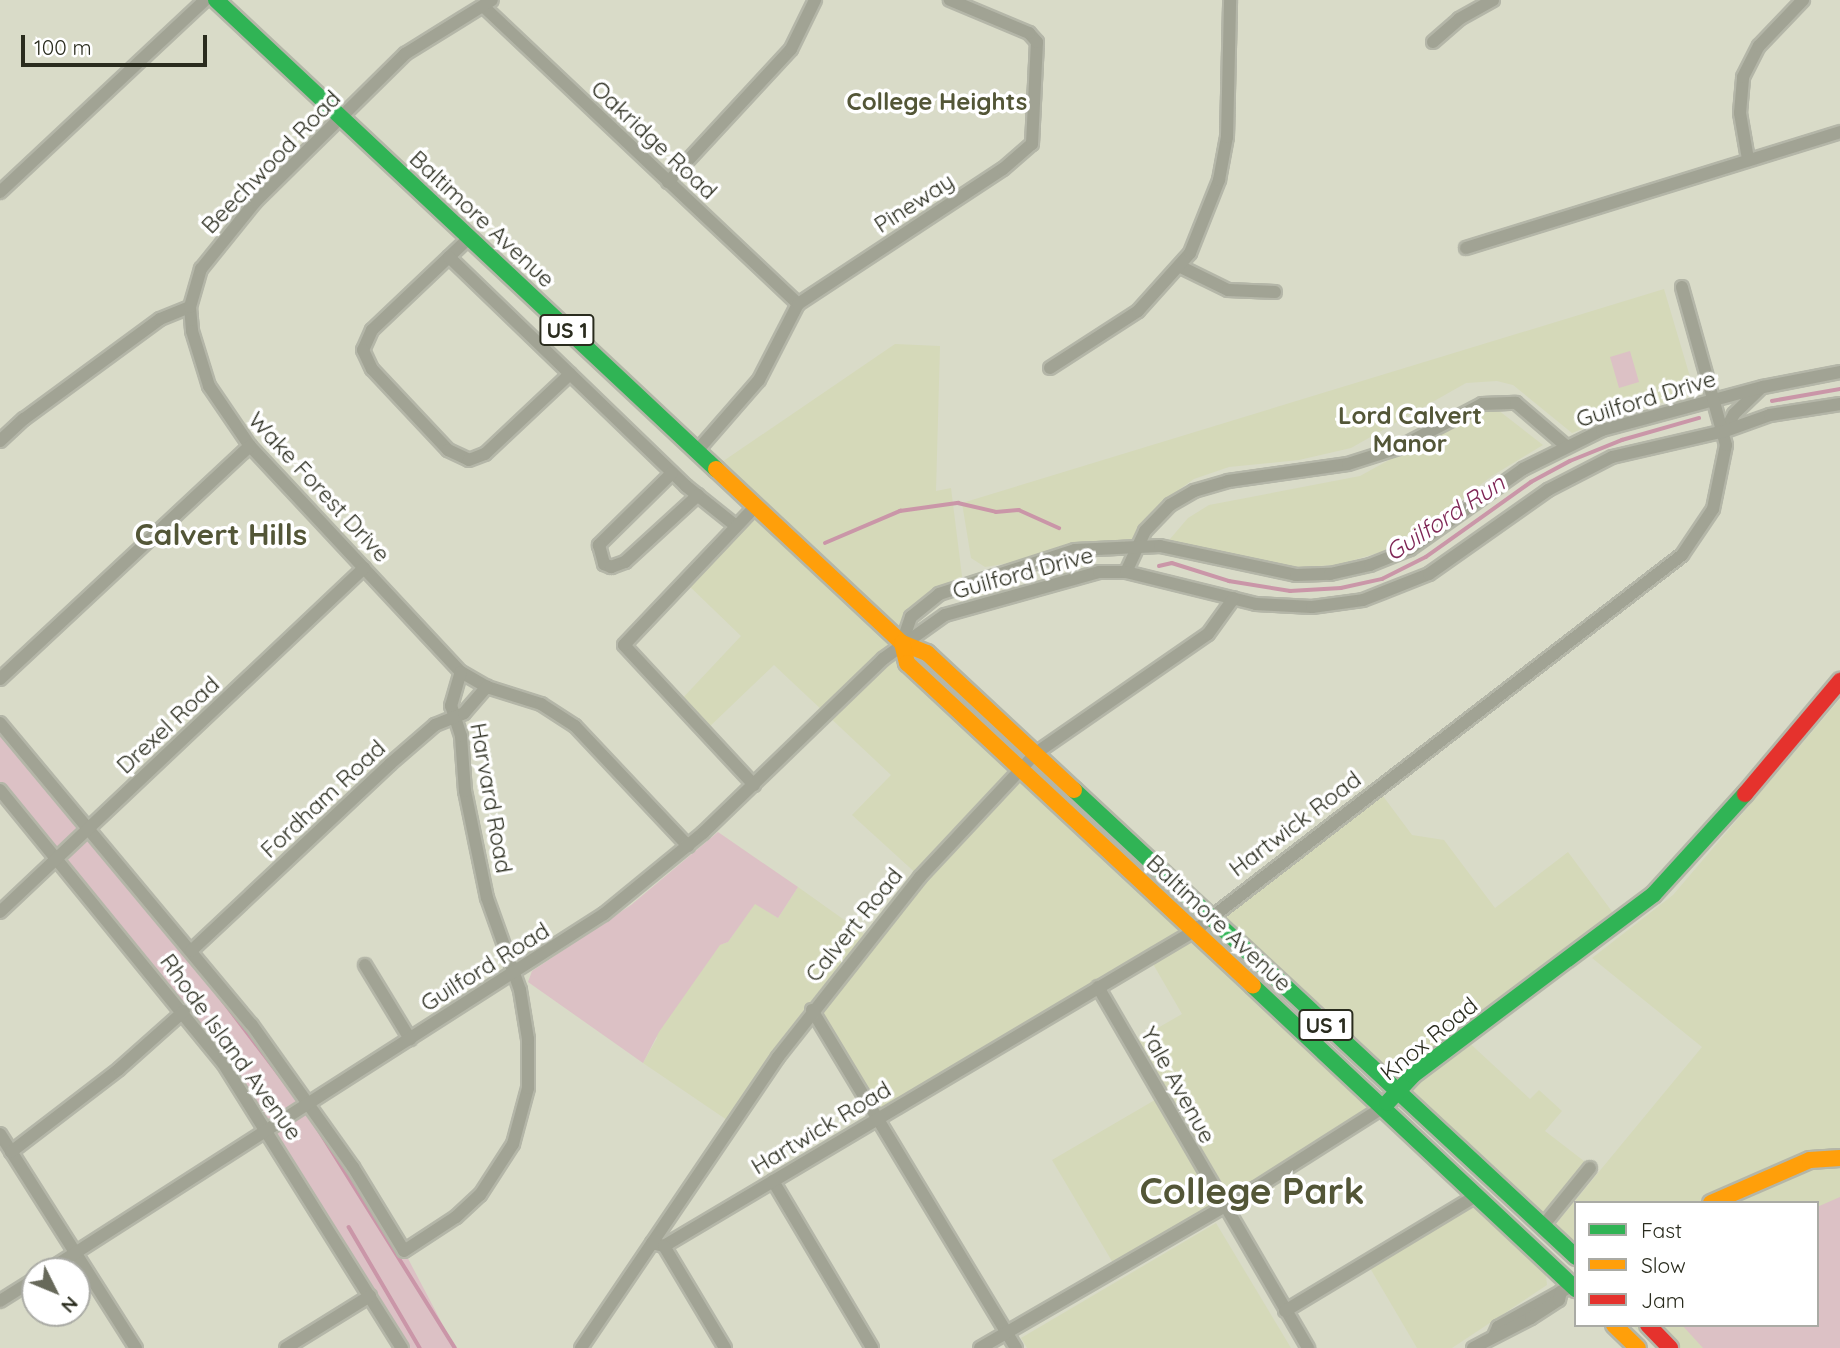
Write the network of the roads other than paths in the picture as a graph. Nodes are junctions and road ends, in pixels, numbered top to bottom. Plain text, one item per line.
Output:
1 (205, 0) edge
2 (216, 0) edge
3 (815, 0) edge
4 (1230, 0) edge
5 (1493, 0) edge
6 (1803, 0) edge
7 (954, 1) edge
8 (487, 3) edge
9 (1433, 43) dead end
10 (341, 118) junction
11 (1840, 132) edge
12 (1748, 159) junction
13 (668, 182) junction
14 (0, 192) edge
15 (469, 238) junction
16 (1466, 248) dead end
17 (449, 257) junction
18 (1181, 267) junction
19 (1682, 288) dead end
20 (1275, 292) dead end
21 (798, 304) junction
22 (190, 307) junction
23 (1050, 368) dead end
24 (1840, 372) edge
25 (570, 374) junction
26 (1763, 387) junction
27 (1715, 399) junction
28 (1840, 404) edge
29 (1725, 431) junction
30 (0, 441) edge
31 (250, 446) junction
32 (1566, 446) junction
33 (697, 452) junction
34 (672, 472) junction
35 (698, 495) junction
36 (756, 506) junction
37 (736, 526) junction
38 (1136, 544) junction
39 (365, 568) junction
40 (1126, 572) junction
41 (1234, 598) junction
42 (902, 643) junction
43 (461, 672) junction
44 (0, 679) edge
45 (1840, 681) edge
46 (487, 687) junction
47 (454, 717) junction
48 (0, 723) edge
49 (1036, 753) junction
50 (1020, 769) junction
51 (754, 785) junction
52 (0, 790) edge
53 (90, 827) junction
54 (688, 846) junction
55 (58, 858) junction
56 (0, 912) edge
57 (1210, 916) junction
58 (1194, 931) junction
59 (191, 951) junction
60 (365, 965) dead end
61 (513, 976) junction
62 (1098, 987) junction
63 (813, 1010) junction
64 (184, 1011) junction
65 (410, 1039) junction
66 (1397, 1092) junction
67 (309, 1104) junction
68 (1382, 1108) junction
69 (878, 1119) junction
70 (268, 1130) junction
71 (0, 1135) edge
72 (11, 1152) junction
73 (1834, 1159) edge
74 (1590, 1168) dead end
75 (773, 1181) junction
76 (1476, 1196) junction
77 (1716, 1201) edge
78 (1739, 1201) edge
79 (1222, 1206) junction
80 (1542, 1227) junction
81 (658, 1245) junction
82 (404, 1251) joint
83 (73, 1254) junction
84 (1574, 1255) edge
85 (68, 1257) edge
86 (21, 1288) edge
87 (1571, 1288) edge
88 (370, 1296) junction
89 (0, 1301) edge
90 (1285, 1311) junction
91 (1616, 1327) edge
92 (1650, 1327) edge
93 (1006, 1332) junction
94 (136, 1348) edge
95 (286, 1348) edge
96 (402, 1348) edge
97 (581, 1348) edge
98 (725, 1348) edge
99 (872, 1348) edge
100 (980, 1348) edge
101 (1016, 1348) edge
102 (1308, 1348) edge
103 (1473, 1348) edge
104 (1638, 1348) edge
105 (1670, 1348) edge

1 - 14 street
2 - 10 main road, Baltimore Avenue / US 1
3 - 13 street
4 - 18 street
5 - 9 street
6 - 12 street
7 - 21 street, Pineway
8 - 10 street, Beechwood Road
8 - 13 street, Oakridge Road
10 - 15 main road, Baltimore Avenue / US 1
10 - 22 street, Beechwood Road
11 - 12 street
12 - 16 street
13 - 21 street, Oakridge Road
15 - 17 street
15 - 33 main road, Baltimore Avenue / US 1
17 - 25 street
17 - 25 street
18 - 20 street
18 - 23 street
19 - 27 street, Hartwick Road
21 - 33 street, Pineway
22 - 30 street
22 - 31 street, Wake Forest Drive
24 - 26 street, Guilford Drive
25 - 34 street
26 - 27 street, Guilford Drive
26 - 29 street
27 - 29 street, Hartwick Road
27 - 32 street, Guilford Drive
28 - 29 street, Guilford Drive
29 - 41 street, Guilford Drive
29 - 57 street, Hartwick Road
31 - 39 street, Wake Forest Drive
31 - 44 street
32 - 38 street, Guilford Drive
32 - 38 street
33 - 36 main road, Baltimore Avenue / US 1
34 - 35 street
34 - 35 street
35 - 37 street
36 - 37 street
36 - 42 main road, Baltimore Avenue / US 1
37 - 51 street
38 - 40 street
38 - 42 street, Guilford Drive
39 - 43 street, Wake Forest Drive
39 - 53 street, Drexel Road
40 - 41 street, Guilford Drive
40 - 42 street, Guilford Drive
41 - 49 street, Calvert Road
42 - 49 main road, Baltimore Avenue / US 1
42 - 50 main road, Baltimore Avenue / US 1
42 - 51 street, Guilford Road
43 - 46 street, Wake Forest Drive
43 - 47 street
45 - 66 main road, Knox Road
46 - 47 street, Harvard Road
46 - 54 street
47 - 59 street, Fordham Road
47 - 61 street, Harvard Road
48 - 53 street, Rhode Island Avenue
49 - 50 street, Calvert Road
49 - 57 main road, Baltimore Avenue / US 1
50 - 58 main road, Baltimore Avenue / US 1
50 - 63 street, Calvert Road
51 - 54 street, Guilford Road
52 - 55 street, Rhode Island Avenue
53 - 55 street, Drexel Road
53 - 59 street, Rhode Island Avenue
54 - 61 street, Guilford Road
55 - 56 street, Drexel Road
55 - 64 street, Rhode Island Avenue
57 - 58 street, Hartwick Road
57 - 66 main road, Baltimore Avenue / US 1
58 - 62 street, Hartwick Road
58 - 68 main road, Baltimore Avenue / US 1
59 - 67 street, Rhode Island Avenue
60 - 65 street
61 - 65 street, Guilford Road
61 - 82 street, Harvard Road
62 - 69 street, Hartwick Road
62 - 79 street, Yale Avenue
63 - 69 street
63 - 81 street, Calvert Road
64 - 70 street, Rhode Island Avenue
64 - 72 street
65 - 67 street, Guilford Road
66 - 68 main road, Knox Road
66 - 80 main road, Baltimore Avenue / US 1
67 - 70 street, Guilford Road
67 - 82 street, Rhode Island Avenue
68 - 76 main road, Baltimore Avenue / US 1
68 - 79 street, Knox Road
69 - 75 street, Hartwick Road
69 - 93 street
70 - 83 street, Guilford Road
70 - 88 street, Rhode Island Avenue
71 - 72 street
72 - 83 street
73 - 77 main road
73 - 78 main road
74 - 80 street
75 - 81 street, Hartwick Road
75 - 99 street
76 - 87 main road, Baltimore Avenue / US 1
76 - 90 street
79 - 90 street, Yale Avenue
79 - 93 street, Knox Road
80 - 84 main road, Baltimore Avenue / US 1
81 - 97 street, Calvert Road
81 - 98 street
83 - 85 street, Guilford Road
83 - 94 street
86 - 89 street
87 - 103 street
88 - 95 street
88 - 96 street, Rhode Island Avenue
90 - 102 street, Yale Avenue
91 - 104 main road
92 - 105 main road
93 - 100 street, Knox Road
93 - 101 street

